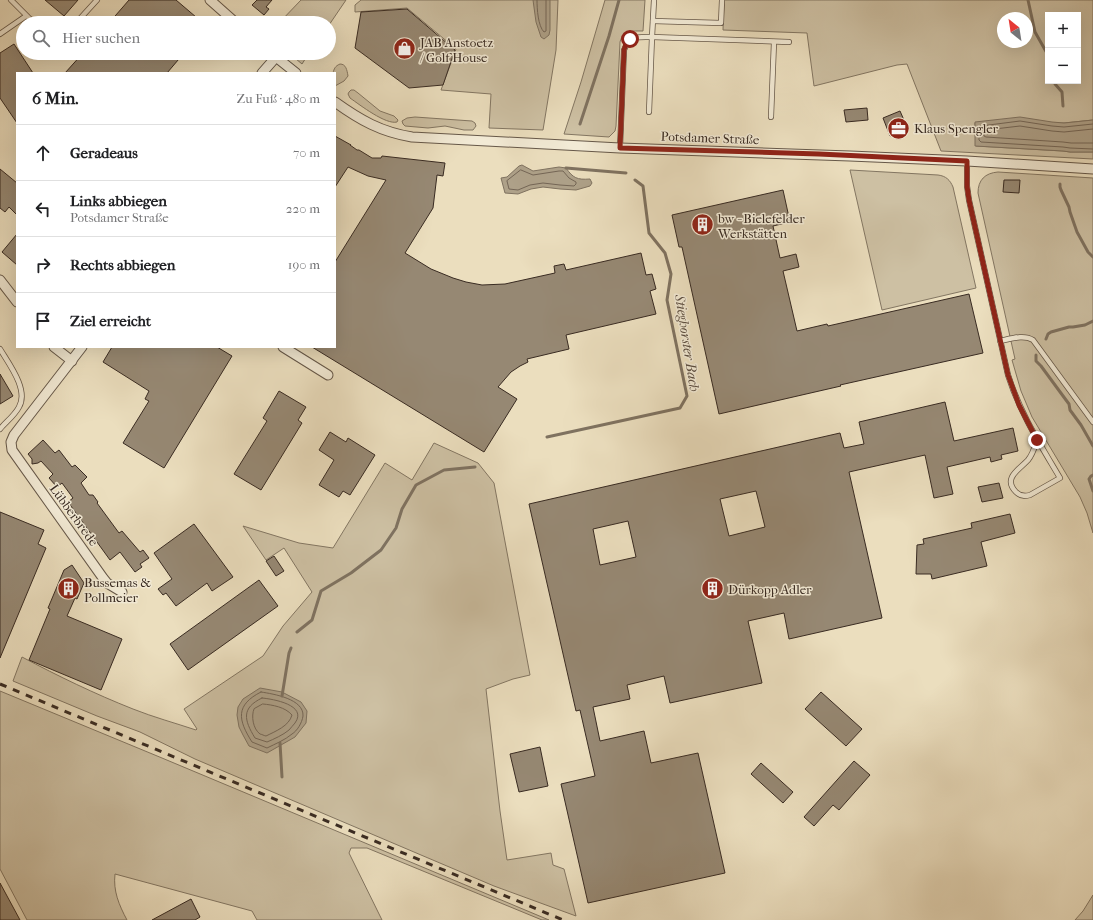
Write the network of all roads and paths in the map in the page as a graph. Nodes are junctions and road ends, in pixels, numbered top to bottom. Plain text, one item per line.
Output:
1 (11, 0) edge
2 (97, 0) edge
3 (210, 0) edge
4 (654, 0) edge
5 (722, 0) edge
6 (26, 16) edge
7 (82, 16) edge
8 (228, 16) edge
9 (653, 21) junction
10 (16, 23) edge
11 (0, 34) edge
12 (652, 37) junction
13 (774, 42) junction
14 (789, 42) dead end
15 (270, 60) edge
16 (279, 60) edge
17 (263, 72) edge
18 (295, 72) edge
19 (336, 103) edge
20 (649, 112) dead end
21 (771, 117) dead end
22 (620, 148) junction
23 (967, 161) junction
24 (1093, 170) edge
25 (0, 280) edge
26 (16, 301) edge
27 (1000, 341) junction
28 (55, 348) edge
29 (81, 348) edge
30 (285, 348) edge
31 (0, 349) edge
32 (72, 361) junction
33 (328, 375) dead end
34 (1093, 422) edge
35 (0, 429) edge
36 (1037, 440) junction
37 (122, 592) dead end

1 - 6 lane
2 - 7 lane
3 - 8 street
4 - 9 lane
5 - 9 lane
9 - 12 lane
10 - 11 lane
12 - 13 lane
12 - 20 lane
12 - 22 lane
13 - 14 lane
13 - 21 lane
15 - 17 street
16 - 18 street
19 - 22 street, Potsdamer Straße
22 - 23 street, Potsdamer Straße
23 - 24 street, Potsdamer Straße
23 - 27 lane
25 - 26 street
27 - 34 lane
27 - 36 lane
28 - 32 street
29 - 32 street
30 - 33 street
31 - 35 lane
32 - 37 street, Lübberbrede
36 - 36 lane

